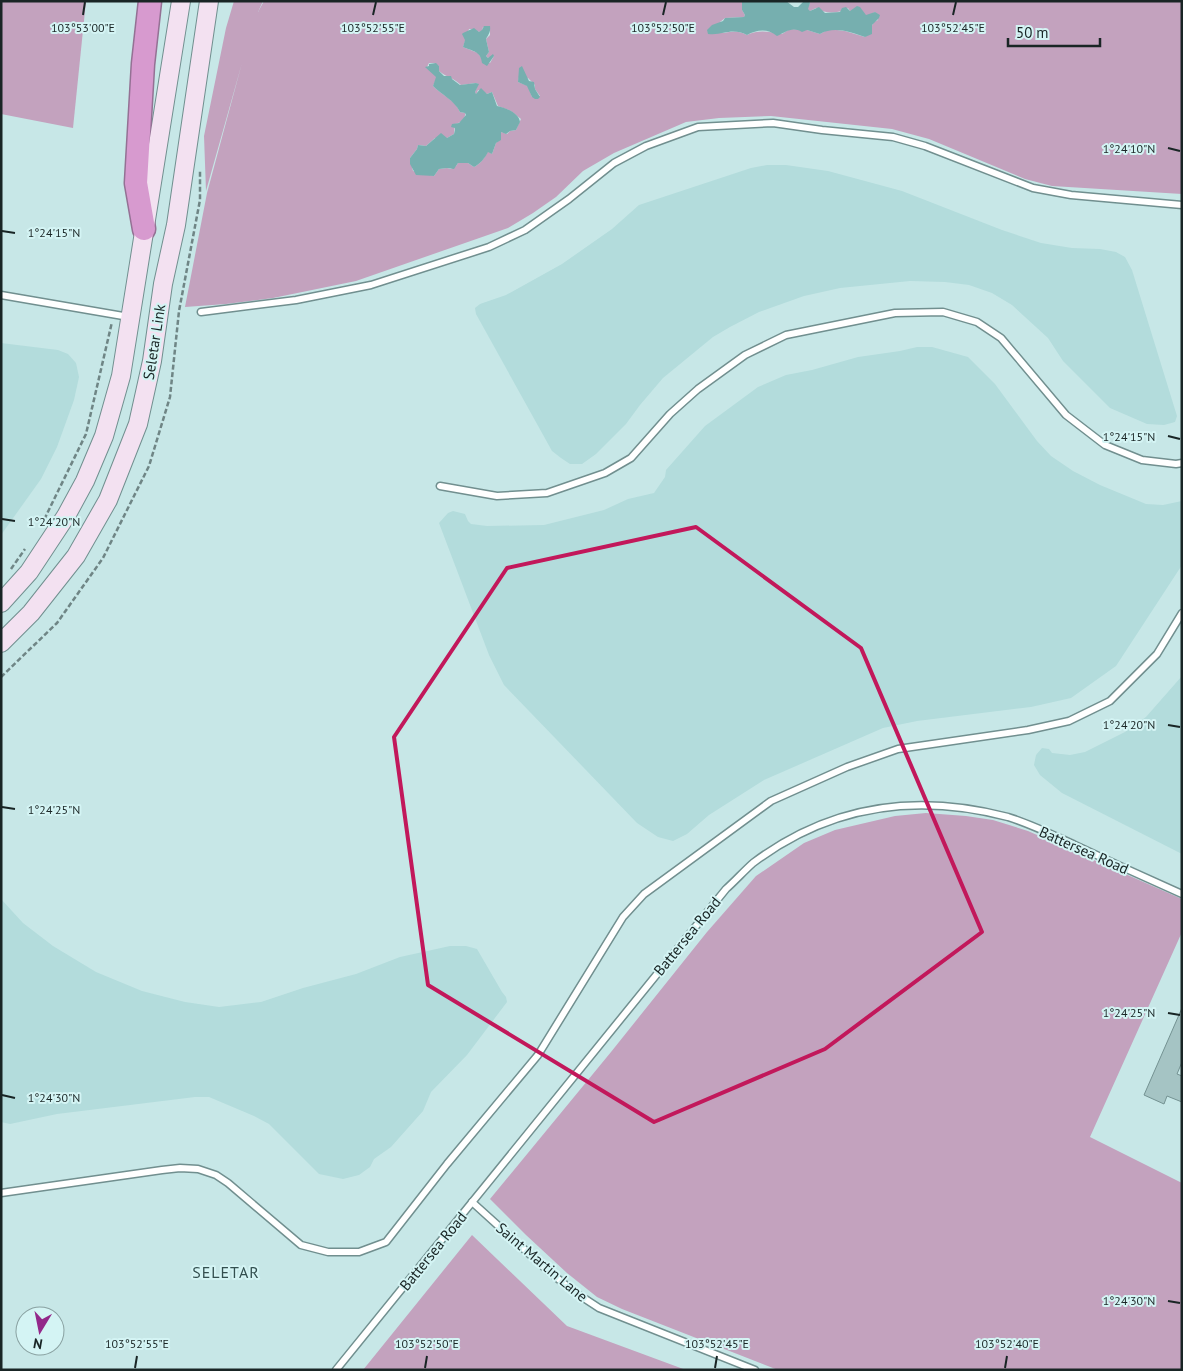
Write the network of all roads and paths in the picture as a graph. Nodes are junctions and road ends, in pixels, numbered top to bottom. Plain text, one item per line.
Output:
1 (150, 1) edge
2 (209, 1) edge
3 (179, 9) edge
4 (1182, 205) edge
5 (144, 229) junction
6 (1, 295) edge
7 (161, 302) junction
8 (201, 312) dead end
9 (122, 316) junction
10 (1182, 463) edge
11 (440, 486) dead end
12 (38, 531) dead end
13 (28, 544) dead end
14 (9, 572) dead end
15 (1, 603) edge
16 (1182, 613) edge
17 (1, 643) edge
18 (1182, 894) edge
19 (1, 1193) edge
20 (472, 1202) junction
21 (336, 1370) edge
22 (755, 1370) edge

1 - 5 highway
2 - 7 main road, Seletar Link
3 - 5 main road, Seletar Link
4 - 8 lane
5 - 9 main road, Seletar Link
6 - 9 lane
7 - 9 main road
7 - 17 main road, Seletar Link
9 - 12 path
9 - 15 main road, Seletar Link
10 - 11 lane
13 - 14 path
16 - 19 lane
18 - 20 lane, Battersea Road
20 - 21 lane, Battersea Road
20 - 22 lane, Saint Martin Lane

